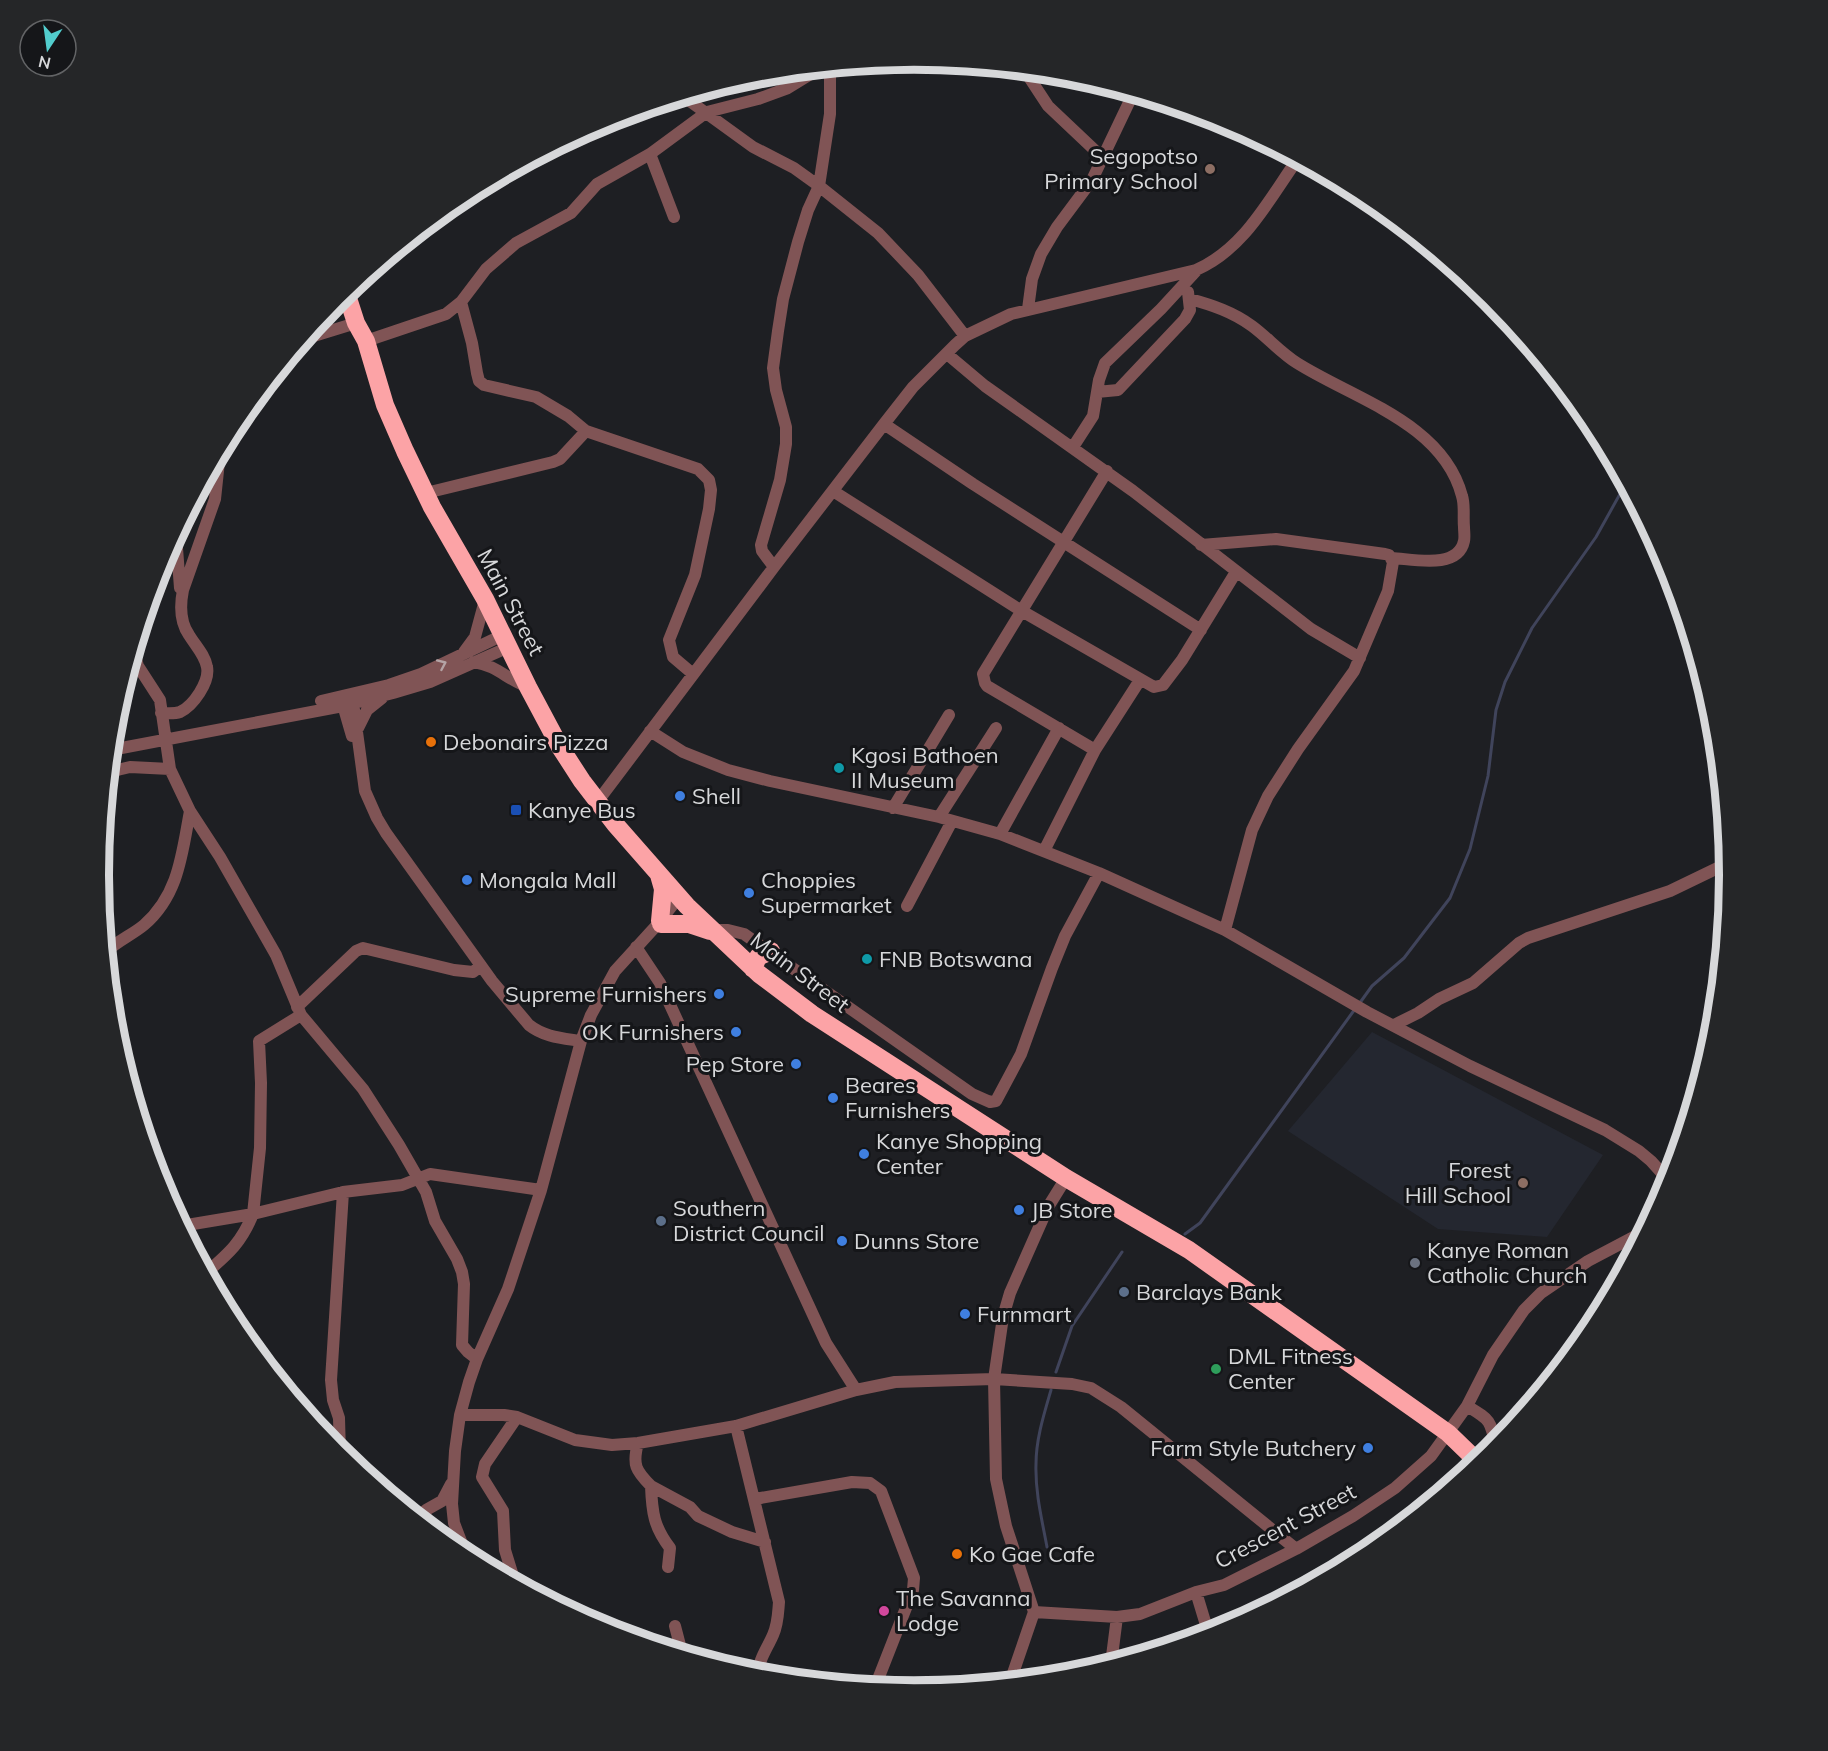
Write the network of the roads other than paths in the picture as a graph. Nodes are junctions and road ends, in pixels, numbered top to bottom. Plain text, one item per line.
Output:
1 (830, 75) edge
2 (805, 78) edge
3 (1029, 79) edge
4 (1130, 100) edge
5 (692, 102) edge
6 (706, 112) junction
7 (650, 154) junction
8 (1103, 158) junction
9 (1293, 166) edge
10 (819, 186) junction
11 (674, 216) dead end
12 (1197, 270) junction
13 (1185, 282) junction
14 (1190, 299) junction
15 (349, 302) edge
16 (461, 302) junction
17 (1028, 309) junction
18 (356, 322) junction
19 (319, 334) edge
20 (965, 336) junction
21 (366, 341) junction
22 (946, 354) junction
23 (1097, 392) junction
24 (884, 424) junction
25 (586, 431) junction
26 (1073, 447) junction
27 (1107, 471) junction
28 (218, 472) edge
29 (832, 491) junction
30 (426, 493) junction
31 (1063, 542) junction
32 (1202, 545) junction
33 (177, 551) edge
34 (1392, 558) junction
35 (774, 567) junction
36 (1236, 572) junction
37 (183, 590) junction
38 (485, 599) junction
39 (1020, 610) junction
40 (1201, 630) junction
41 (506, 641) junction
42 (461, 655) junction
43 (1359, 658) junction
44 (474, 662) junction
45 (137, 663) edge
46 (693, 674) junction
47 (1140, 680) junction
48 (528, 687) junction
49 (385, 695) junction
50 (347, 700) junction
51 (309, 711) junction
52 (161, 713) junction
53 (949, 715) dead end
54 (354, 727) junction
55 (996, 728) dead end
56 (1059, 728) junction
57 (650, 731) junction
58 (204, 732) junction
59 (165, 740) junction
60 (119, 748) edge
61 (1095, 750) junction
62 (170, 769) junction
63 (116, 770) edge
64 (598, 801) junction
65 (893, 808) junction
66 (190, 811) junction
67 (939, 817) junction
68 (952, 821) junction
69 (1000, 834) junction
70 (1044, 851) junction
71 (1719, 867) edge
72 (1099, 873) junction
73 (659, 874) junction
74 (683, 901) junction
75 (907, 906) dead end
76 (659, 924) junction
77 (1225, 930) junction
78 (715, 933) junction
79 (113, 947) edge
80 (636, 947) junction
81 (771, 951) junction
82 (481, 966) junction
83 (753, 969) junction
84 (299, 1011) junction
85 (1394, 1025) junction
86 (581, 1041) junction
87 (1662, 1173) edge
88 (1066, 1178) junction
89 (418, 1180) junction
90 (541, 1190) junction
91 (343, 1192) junction
92 (253, 1214) junction
93 (189, 1225) edge
94 (1633, 1237) edge
95 (212, 1268) edge
96 (477, 1359) junction
97 (994, 1379) junction
98 (856, 1390) junction
99 (1467, 1406) junction
100 (460, 1415) junction
101 (517, 1417) junction
102 (736, 1426) junction
103 (1448, 1433) junction
104 (1494, 1433) edge
105 (340, 1439) edge
106 (638, 1443) junction
107 (1472, 1456) edge
108 (453, 1480) junction
109 (651, 1486) junction
110 (755, 1499) junction
111 (425, 1515) edge
112 (461, 1540) edge
113 (765, 1542) junction
114 (1296, 1549) junction
115 (668, 1567) dead end
116 (512, 1574) edge
117 (1196, 1592) junction
118 (1034, 1612) junction
119 (1117, 1617) junction
120 (1206, 1625) edge
121 (675, 1626) dead end
122 (680, 1645) edge
123 (1112, 1655) edge
124 (760, 1666) edge
125 (1013, 1675) edge
126 (879, 1679) edge

1 - 10 street
2 - 6 street
3 - 8 street
4 - 8 street
5 - 6 street
6 - 7 street
6 - 10 street
7 - 11 street
7 - 16 street
8 - 17 street
9 - 12 street
10 - 20 street
10 - 35 street
12 - 13 street
12 - 17 street
13 - 14 street
13 - 23 street
14 - 23 street
14 - 34 street
15 - 18 highway, Main Street
16 - 21 street
16 - 25 street
17 - 20 street
18 - 19 street
18 - 21 highway, Main Street
20 - 22 street
21 - 30 highway, Main Street
22 - 24 street
22 - 26 street
23 - 26 street
24 - 29 street
24 - 31 street
25 - 30 street
25 - 46 street
26 - 27 street
27 - 31 street
27 - 32 street
28 - 37 street
29 - 35 street
29 - 39 street
30 - 38 highway, Main Street
31 - 39 street
31 - 40 street
32 - 34 street
32 - 36 street
33 - 37 street
34 - 43 street
35 - 46 street
36 - 40 street
36 - 43 street
37 - 52 street
38 - 41 highway, Main Street
38 - 42 street
39 - 47 street
39 - 56 street
40 - 47 street
41 - 42 street
41 - 44 street
41 - 48 highway, Main Street
50 -> 42 street
43 - 77 street
44 - 48 street
44 - 49 street
45 - 52 street
46 - 57 street
47 - 61 street
48 - 64 highway, Main Street
49 - 50 street
49 - 54 street
50 - 51 street
50 - 54 street
50 - 58 street
51 - 54 street
51 - 58 street
52 - 59 street
53 - 65 street
54 - 82 street
55 - 67 street
56 - 61 street
56 - 69 street
57 - 64 street
57 - 65 street
58 - 59 street
59 - 60 street
59 - 62 street
61 - 70 street
62 - 63 street
62 - 66 street
64 - 73 highway, Main Street
65 - 67 street
66 - 79 street
66 - 84 street
67 - 68 street
68 - 69 street
68 - 75 street
69 - 70 street
70 - 72 street
71 - 85 street
72 - 77 street
72 - 81 street
73 - 74 highway, Main Street
73 - 76 highway
74 - 76 street
74 - 78 highway, Main Street
76 - 78 highway
76 - 80 street
77 - 85 street
78 - 81 street
78 - 83 highway, Main Street
80 - 86 street
80 - 98 street
81 - 83 highway
82 - 84 street
82 - 86 street
83 - 88 highway, Main Street
84 - 89 street
84 - 92 street
85 - 87 street
86 - 90 street
88 - 97 street
88 - 103 highway, Main Street
89 - 90 street
89 - 91 street
89 - 96 street
90 - 96 street
91 - 92 street
91 - 105 street
92 - 93 street
92 - 95 street
94 - 99 street, Crescent Street
96 - 100 street
97 - 98 street
97 - 114 street
97 - 118 street
98 - 102 street
99 - 103 street, Crescent Street
99 - 104 street
100 - 101 street
100 - 108 street
101 - 106 street
101 - 116 street
102 - 106 street
102 - 110 street
103 - 107 highway, Main Street
103 - 114 street, Crescent Street
106 - 109 street
108 - 111 street
108 - 112 street
109 - 113 street
109 - 115 street
110 - 113 street
110 - 126 street
113 - 124 street
114 - 117 street, Crescent Street
117 - 119 street, Crescent Street
117 - 120 street
118 - 119 street, Crescent Street
118 - 125 street
119 - 123 street
121 - 122 street

